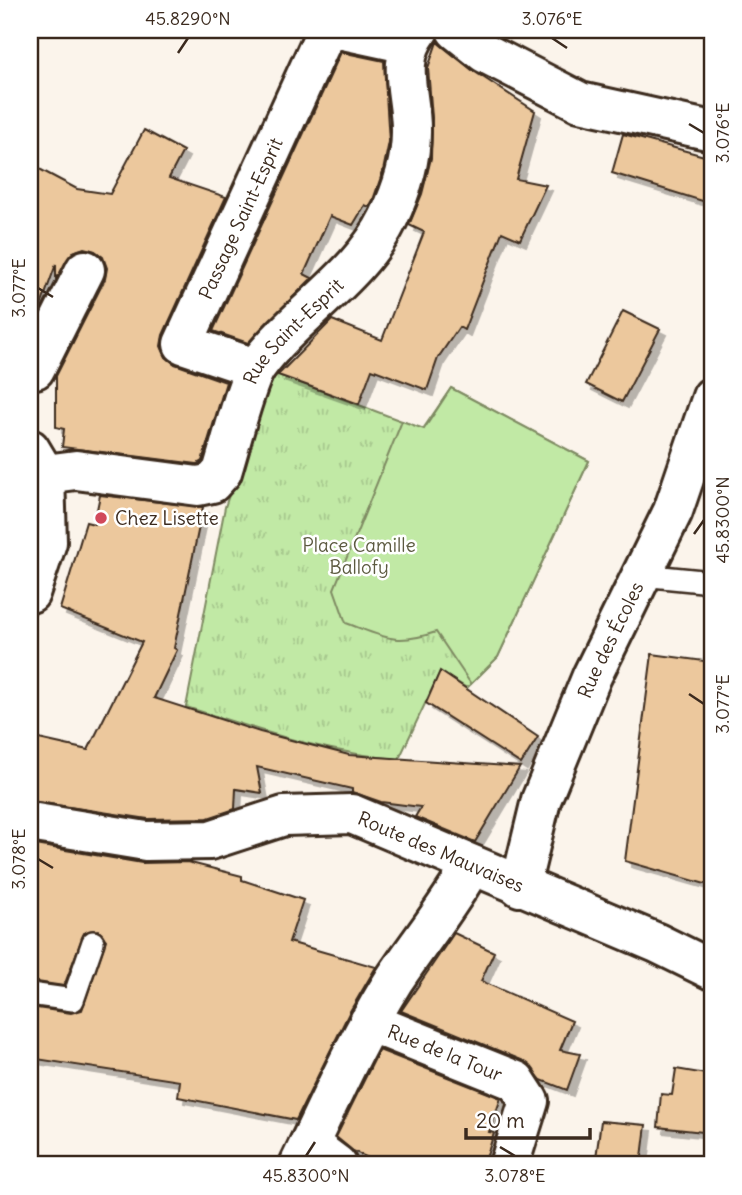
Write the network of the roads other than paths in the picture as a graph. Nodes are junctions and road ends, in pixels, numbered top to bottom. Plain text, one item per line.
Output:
1 (336, 30) edge
2 (343, 30) edge
3 (456, 30) edge
4 (413, 37) edge
5 (712, 131) edge
6 (85, 270) dead end
7 (256, 368) junction
8 (32, 374) edge
9 (712, 397) edge
10 (38, 461) edge
11 (642, 575) junction
12 (712, 582) edge
13 (30, 593) edge
14 (30, 822) edge
15 (472, 865) junction
16 (520, 887) junction
17 (93, 942) dead end
18 (712, 970) edge
19 (30, 994) edge
20 (369, 1022) junction
21 (315, 1158) edge
22 (509, 1165) edge

1 - 7 street, Passage Saint-Esprit
2 - 4 street
3 - 5 street
4 - 7 street, Rue Saint-Esprit
6 - 8 street
7 - 10 street, Rue Saint-Esprit
9 - 11 street, Rue des Écoles
10 - 13 street
11 - 12 lane
11 - 16 street, Rue des Écoles
14 - 15 street, Route des Mauvaises
15 - 16 street, Route des Mauvaises
15 - 20 street
16 - 18 street, Route des Mauvaises
17 - 19 lane
20 - 21 street
20 - 22 street, Rue de la Tour

